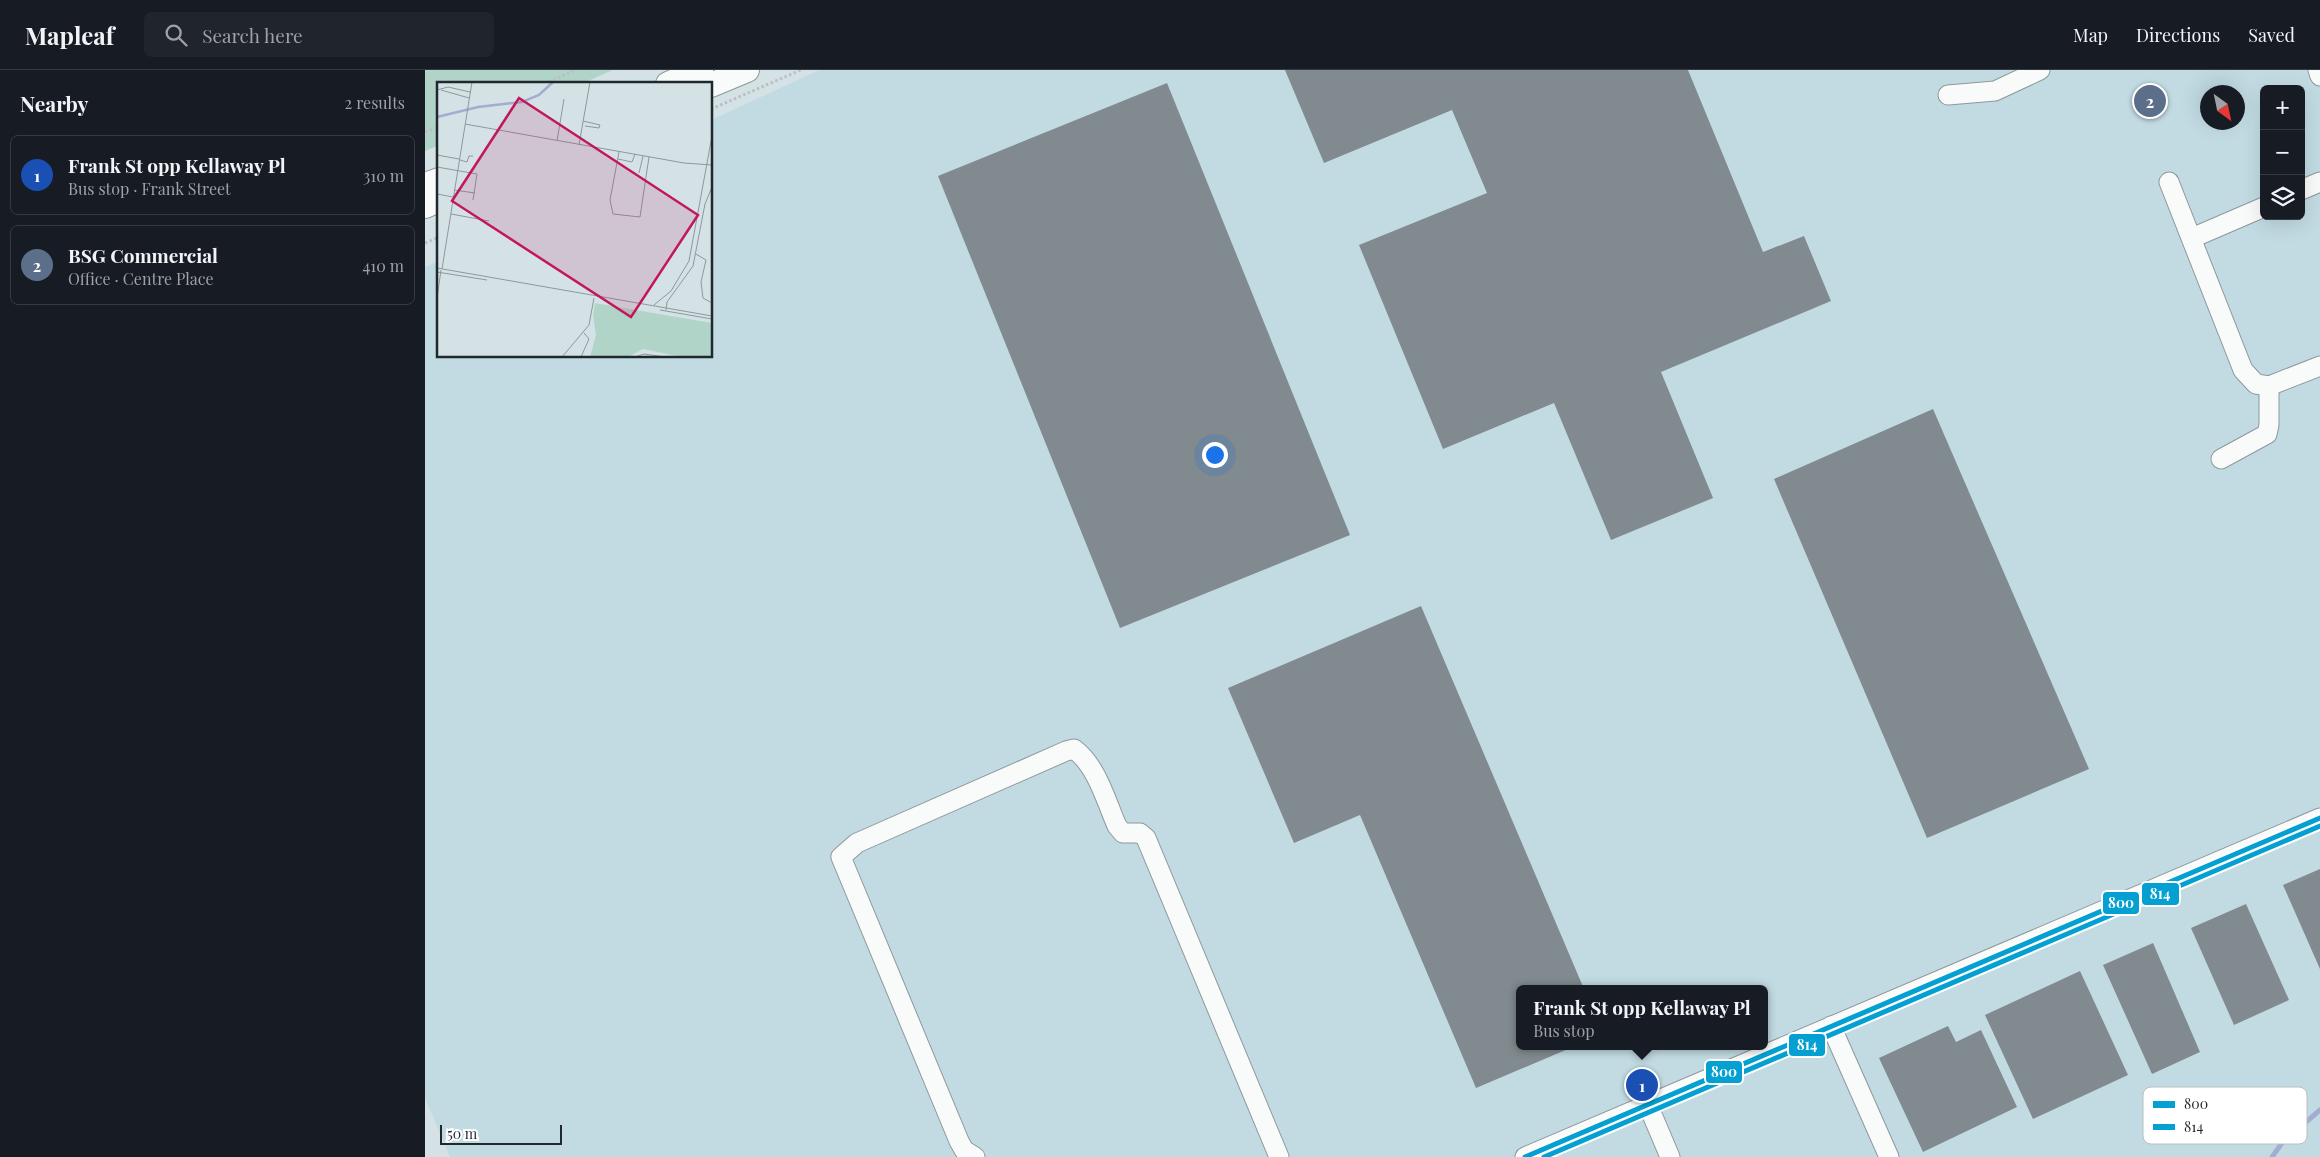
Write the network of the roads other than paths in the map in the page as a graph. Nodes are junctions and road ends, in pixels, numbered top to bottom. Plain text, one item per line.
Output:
1 (701, 70) edge
2 (747, 70) edge
3 (2040, 70) edge
4 (2318, 70) edge
5 (2320, 76) edge
6 (673, 82) edge
7 (713, 84) edge
8 (1949, 95) dead end
9 (437, 181) edge
10 (2169, 182) dead end
11 (2320, 182) edge
12 (425, 186) edge
13 (2305, 188) edge
14 (437, 202) edge
15 (437, 202) edge
16 (425, 206) edge
17 (2260, 208) edge
18 (425, 210) edge
19 (2192, 238) junction
20 (2320, 366) edge
21 (2269, 386) junction
22 (2221, 459) dead end
23 (2320, 818) edge
24 (1831, 1026) junction
25 (1648, 1105) junction
26 (975, 1157) edge
27 (1279, 1157) edge
28 (1525, 1157) edge
29 (1670, 1157) edge
30 (1889, 1157) edge

1 - 6 main road
2 - 7 main road
3 - 8 street
4 - 5 street
9 - 12 main road
10 - 19 street
11 - 13 street
14 - 16 main road
15 - 18 street
17 - 19 street
19 - 21 street
20 - 21 street
21 - 22 street
23 - 24 street
24 - 25 street
24 - 30 street
25 - 28 street
25 - 29 street
26 - 27 street

